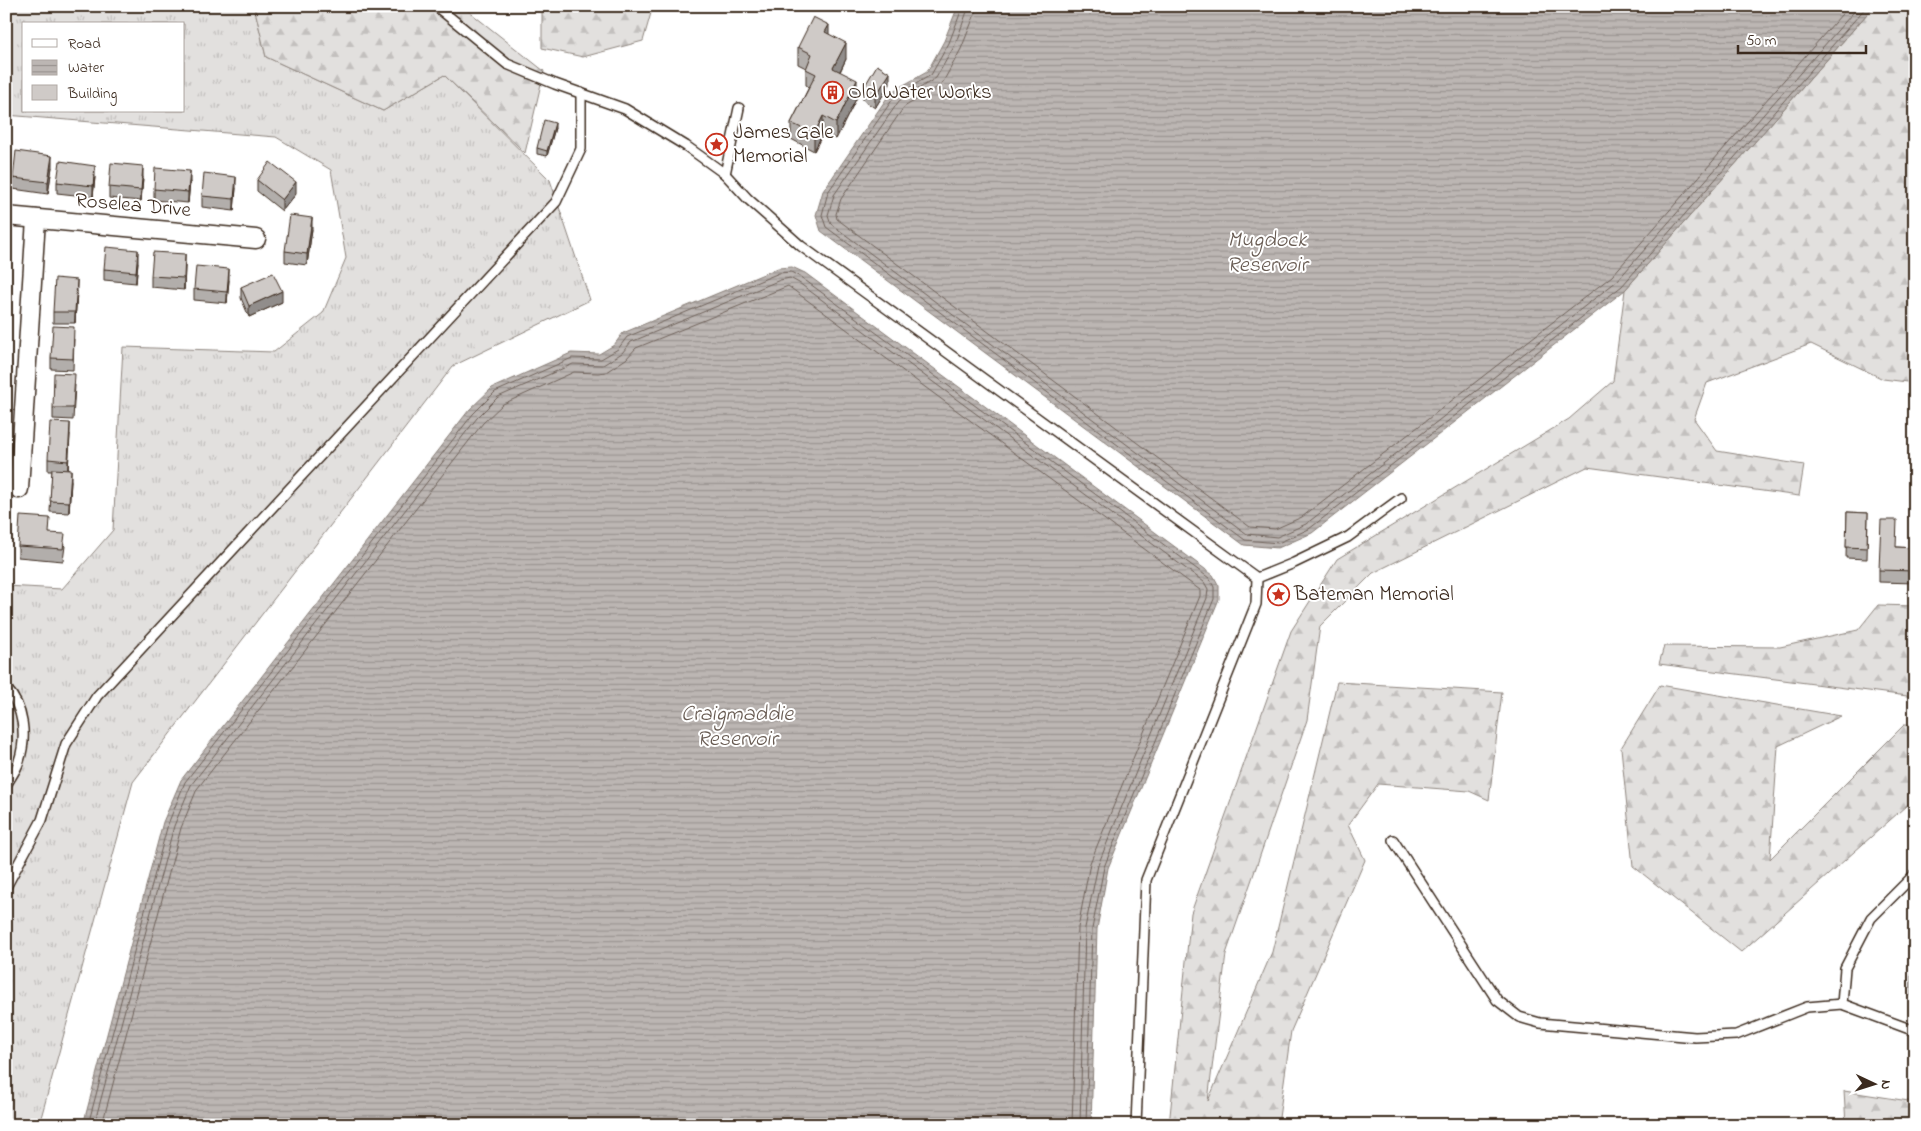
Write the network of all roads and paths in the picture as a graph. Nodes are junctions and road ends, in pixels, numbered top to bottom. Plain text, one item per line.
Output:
1 (436, 6) edge
2 (581, 93) junction
3 (739, 108) dead end
4 (724, 174) junction
5 (6, 216) edge
6 (36, 220) junction
7 (256, 239) dead end
8 (18, 490) dead end
9 (1401, 498) dead end
10 (1257, 578) junction
11 (6, 688) edge
12 (6, 785) edge
13 (1393, 840) dead end
14 (1915, 874) edge
15 (6, 887) edge
16 (1842, 1004) junction
17 (1915, 1031) edge
18 (1136, 1125) edge

1 - 2 lane
2 - 4 lane
2 - 15 lane
3 - 4 lane
4 - 10 lane
5 - 6 street, Roselea Drive
6 - 7 street, Roselea Drive
6 - 8 street
9 - 10 lane
10 - 18 lane
11 - 12 lane
13 - 16 lane
14 - 16 lane
16 - 17 lane

